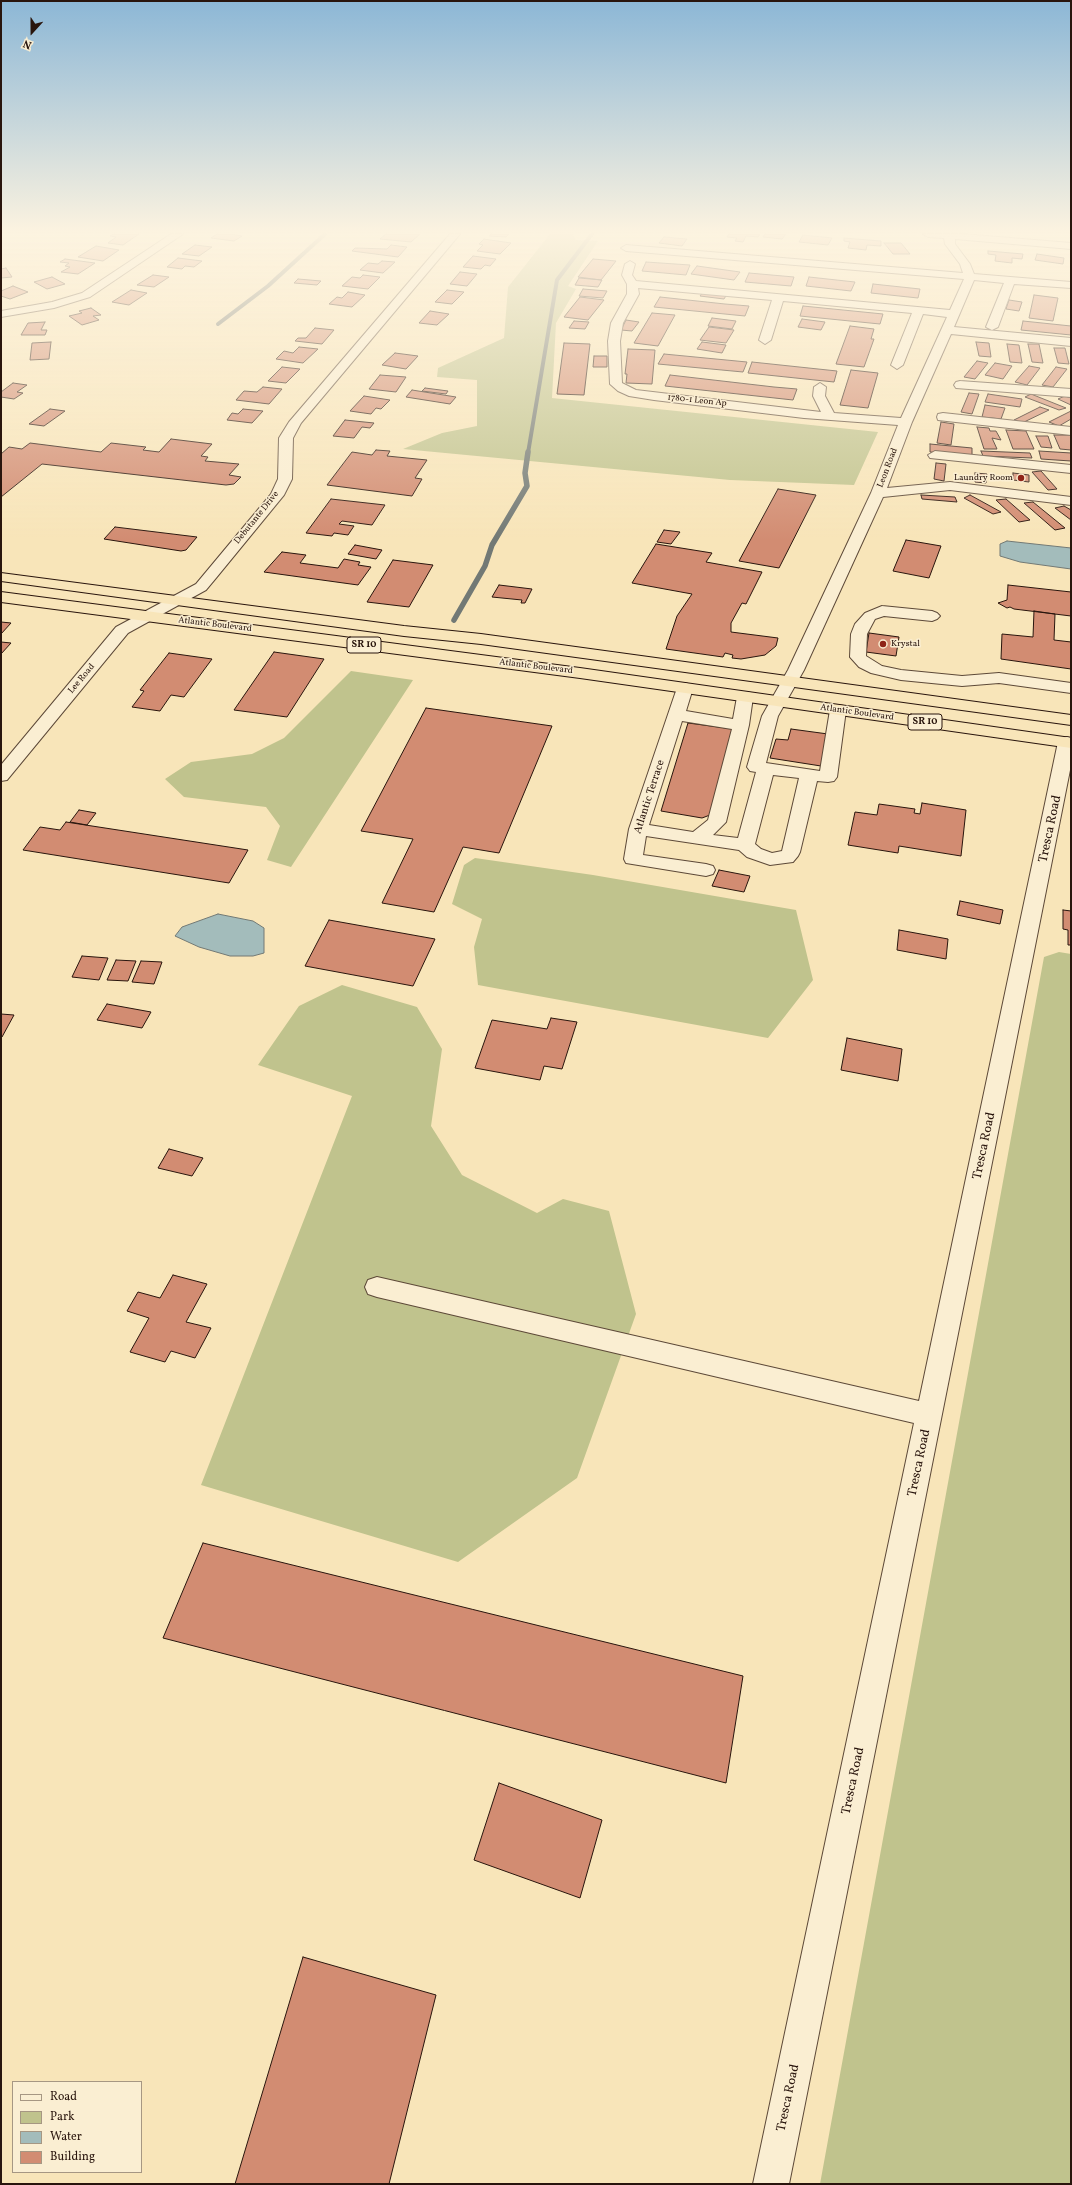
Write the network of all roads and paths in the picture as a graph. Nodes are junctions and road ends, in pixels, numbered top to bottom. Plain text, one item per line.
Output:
1 (368, 336) edge
2 (615, 336) edge
3 (766, 336) edge
4 (910, 336) edge
5 (945, 336) edge
6 (1009, 336) edge
7 (765, 340) dead end
8 (1071, 342) edge
9 (897, 365) dead end
10 (960, 385) dead end
11 (820, 387) dead end
12 (1071, 393) edge
13 (830, 416) junction
14 (943, 417) dead end
15 (906, 422) junction
16 (1071, 431) edge
17 (935, 455) dead end
18 (1071, 469) edge
19 (878, 493) junction
20 (1071, 501) edge
21 (1, 577) edge
22 (1, 597) edge
23 (178, 600) junction
24 (932, 616) dead end
25 (148, 617) junction
26 (789, 682) junction
27 (685, 688) junction
28 (1071, 688) edge
29 (745, 697) junction
30 (779, 702) junction
31 (838, 710) junction
32 (677, 715) junction
33 (741, 725) junction
34 (1070, 736) edge
35 (766, 768) junction
36 (809, 775) junction
37 (1, 776) edge
38 (638, 829) junction
39 (697, 838) junction
40 (745, 845) junction
41 (706, 870) dead end
42 (377, 1287) dead end
43 (930, 1415) junction
44 (771, 2184) edge

1 - 23 street, Debutante Drive
2 - 13 street, 1780-1 Leon Ap
3 - 7 street
4 - 9 street
5 - 15 street, Leon Road
6 - 8 street
10 - 12 street
11 - 13 street
13 - 15 street, 1780-1 Leon Ap
14 - 16 street
15 - 19 street, Leon Road
17 - 18 street
19 - 20 street
19 - 26 street, Leon Road
21 - 23 highway, Atlantic Boulevard / SR 10
22 - 25 highway, Atlantic Boulevard / SR 10
23 - 25 street, Lee Road
23 - 26 highway, Atlantic Boulevard / SR 10
24 - 28 street
25 - 27 highway, Atlantic Boulevard / SR 10
25 - 37 street, Lee Road
26 - 30 street, Leon Road
26 - 34 highway, Atlantic Boulevard / SR 10
27 - 29 highway, Atlantic Boulevard / SR 10
27 - 32 street, Atlantic Terrace
29 - 30 highway, Atlantic Boulevard / SR 10
29 - 33 street
30 - 31 highway, Atlantic Boulevard / SR 10
30 - 35 street, Leon Road
31 - 34 highway, Atlantic Boulevard / SR 10
31 - 36 street
32 - 33 street
32 - 38 street, Atlantic Terrace
33 - 39 street
34 - 43 street, Tresca Road
35 - 36 street
35 - 40 street
36 - 40 street
38 - 39 street
38 - 41 street, Atlantic Terrace
39 - 40 street
42 - 43 street
43 - 44 street, Tresca Road

